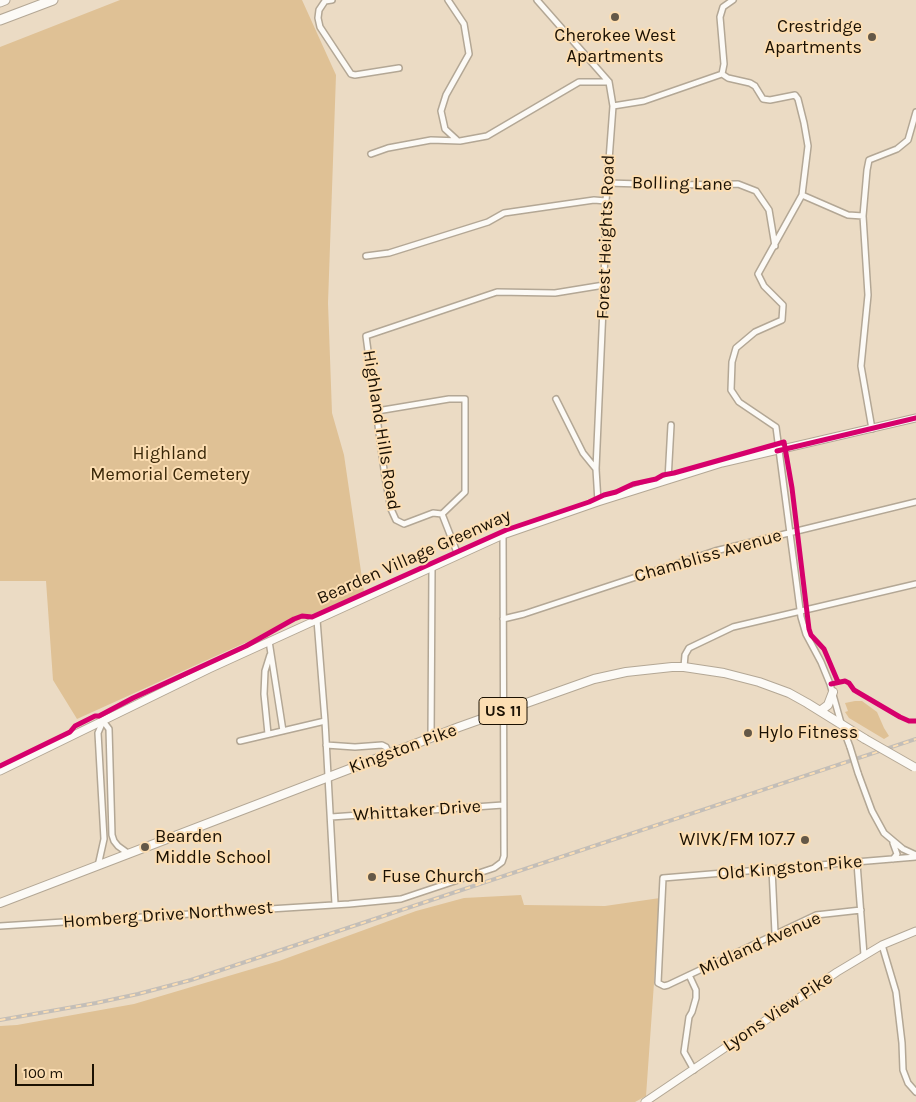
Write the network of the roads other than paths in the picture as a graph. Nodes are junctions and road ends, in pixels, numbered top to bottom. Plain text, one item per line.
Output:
1 (5, 0) edge
2 (53, 0) edge
3 (332, 0) edge
4 (448, 0) edge
5 (537, 0) edge
6 (733, 0) edge
7 (0, 2) edge
8 (0, 20) edge
9 (399, 68) dead end
10 (722, 74) junction
11 (609, 82) junction
12 (613, 106) junction
13 (916, 112) edge
14 (460, 142) junction
15 (371, 154) dead end
16 (607, 182) junction
17 (802, 195) junction
18 (606, 202) junction
19 (863, 216) junction
20 (775, 246) junction
21 (366, 256) dead end
22 (604, 286) junction
23 (556, 399) dead end
24 (377, 411) junction
25 (916, 418) edge
26 (671, 425) dead end
27 (872, 428) junction
28 (779, 451) junction
29 (596, 470) junction
30 (668, 480) junction
31 (598, 502) junction
32 (916, 502) edge
33 (442, 514) junction
34 (791, 532) junction
35 (503, 535) junction
36 (458, 556) junction
37 (432, 568) junction
38 (916, 584) edge
39 (800, 613) junction
40 (503, 619) junction
41 (317, 620) junction
42 (269, 641) junction
43 (271, 652) junction
44 (684, 667) junction
45 (832, 692) junction
46 (504, 711) junction
47 (820, 711) junction
48 (103, 721) junction
49 (325, 721) junction
50 (840, 723) junction
51 (283, 731) junction
52 (268, 734) junction
53 (431, 738) junction
54 (240, 741) dead end
55 (326, 745) junction
56 (390, 754) junction
57 (915, 768) edge
58 (0, 771) edge
59 (328, 776) junction
60 (503, 805) junction
61 (331, 817) junction
62 (892, 840) junction
63 (128, 854) junction
64 (916, 856) edge
65 (892, 860) junction
66 (858, 863) junction
67 (98, 866) junction
68 (772, 869) junction
69 (0, 903) edge
70 (335, 904) junction
71 (861, 910) junction
72 (0, 926) edge
73 (916, 931) edge
74 (775, 933) junction
75 (882, 945) junction
76 (864, 955) junction
77 (689, 975) junction
78 (660, 985) joint
79 (694, 1070) junction
80 (916, 1092) edge
81 (646, 1102) edge

1 - 7 highway
2 - 8 highway
3 - 9 street
4 - 14 street
5 - 11 street
6 - 10 street
10 - 12 street
10 - 17 street
11 - 12 street, Forest Heights Road
11 - 14 street
12 - 16 street, Forest Heights Road
13 - 19 street
14 - 15 street
16 - 18 street, Forest Heights Road
16 - 20 street, Bolling Lane
17 - 19 street
17 - 20 street
18 - 21 street
18 - 22 street, Forest Heights Road
19 - 27 street
20 - 28 street
22 - 24 street, Highland Hills Road
22 - 29 street, Forest Heights Road
23 - 29 street
24 - 33 street, Highland Hills Road
24 - 33 street
25 - 27 street
26 - 30 street
27 - 28 street
28 - 30 street
28 - 34 street
29 - 31 street, Forest Heights Road
30 - 31 street
31 - 35 street
32 - 34 street, Chambliss Avenue
33 - 36 street
34 - 39 street
34 - 40 street, Chambliss Avenue
35 - 36 street
35 - 40 street, Homberg Drive Northwest
36 - 37 street
37 - 41 street
37 - 53 street
38 - 39 street
39 - 44 street
39 - 45 street
40 - 46 street, Homberg Drive Northwest
41 - 42 street
41 - 49 street
42 - 43 street
42 - 48 street
43 - 51 street
43 - 52 street
44 - 46 main road, Kingston Pike / US 11
44 - 47 main road, Kingston Pike / US 11
45 - 47 main road
45 - 50 street
46 - 53 main road, Kingston Pike / US 11
46 - 60 street, Homberg Drive Northwest
47 - 50 main road, Kingston Pike / US 11
48 - 58 street
48 - 63 street
48 - 67 street
49 - 51 street
49 - 55 street
50 - 57 main road, Kingston Pike / US 11, bridge
50 - 62 street, bridge
51 - 52 street
52 - 54 street
53 - 56 main road, Kingston Pike / US 11
55 - 56 street
55 - 59 street
56 - 59 main road, Kingston Pike / US 11
59 - 61 street
59 - 63 main road, Kingston Pike / US 11
60 - 61 street, Whittaker Drive
60 - 70 street, Homberg Drive Northwest
61 - 70 street
62 - 64 street
62 - 65 street
63 - 67 main road, Kingston Pike / US 11
64 - 65 street, Old Kingston Pike
65 - 66 street, Old Kingston Pike
66 - 68 street, Old Kingston Pike
66 - 71 street
67 - 69 main road, Kingston Pike / US 11
68 - 74 street
68 - 78 street, Old Kingston Pike
70 - 72 street, Homberg Drive Northwest
71 - 74 street, Midland Avenue
71 - 76 street
73 - 75 street, Lyons View Pike
74 - 77 street, Midland Avenue
75 - 76 street, Lyons View Pike
75 - 80 street
76 - 79 street, Lyons View Pike
77 - 78 street, Midland Avenue
77 - 79 street
79 - 81 street, Lyons View Pike

